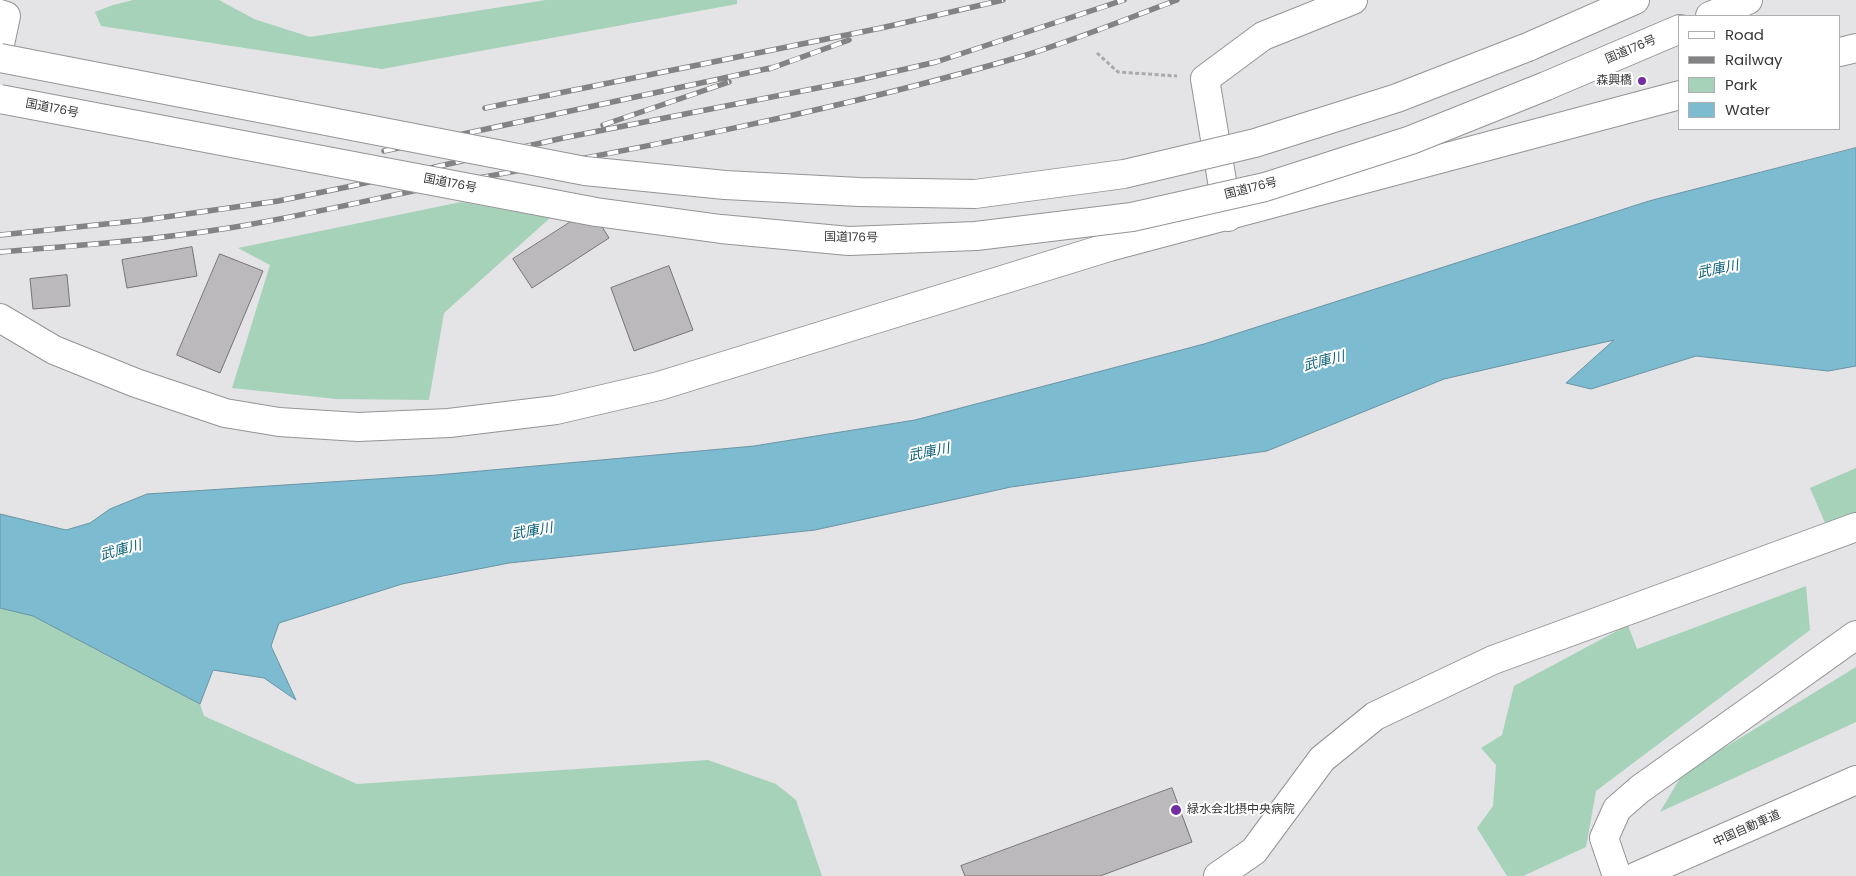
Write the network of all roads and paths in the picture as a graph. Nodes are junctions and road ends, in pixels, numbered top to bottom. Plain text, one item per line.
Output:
1 (1353, 0) edge
2 (1635, 0) edge
3 (1748, 0) edge
4 (0, 14) edge
5 (1712, 15) edge
6 (1678, 30) edge
7 (0, 44) edge
8 (1856, 48) edge
9 (1841, 52) edge
10 (1097, 53) dead end
11 (0, 58) edge
12 (1205, 79) junction
13 (1678, 96) edge
14 (0, 99) edge
15 (1228, 217) junction
16 (0, 318) edge
17 (1856, 527) edge
18 (1856, 635) edge
19 (1856, 780) edge
20 (1218, 876) edge
21 (1617, 876) edge
22 (1637, 876) edge

1 - 12 main road
2 - 11 main road, bridge
3 - 5 main road
4 - 7 main road
6 - 14 main road, 国道176号, bridge
8 - 9 main road
10 - 12 path
12 - 15 main road
13 - 15 main road
15 - 16 main road
17 - 20 main road
18 - 21 main road
19 - 22 main road, 中国自動車道

